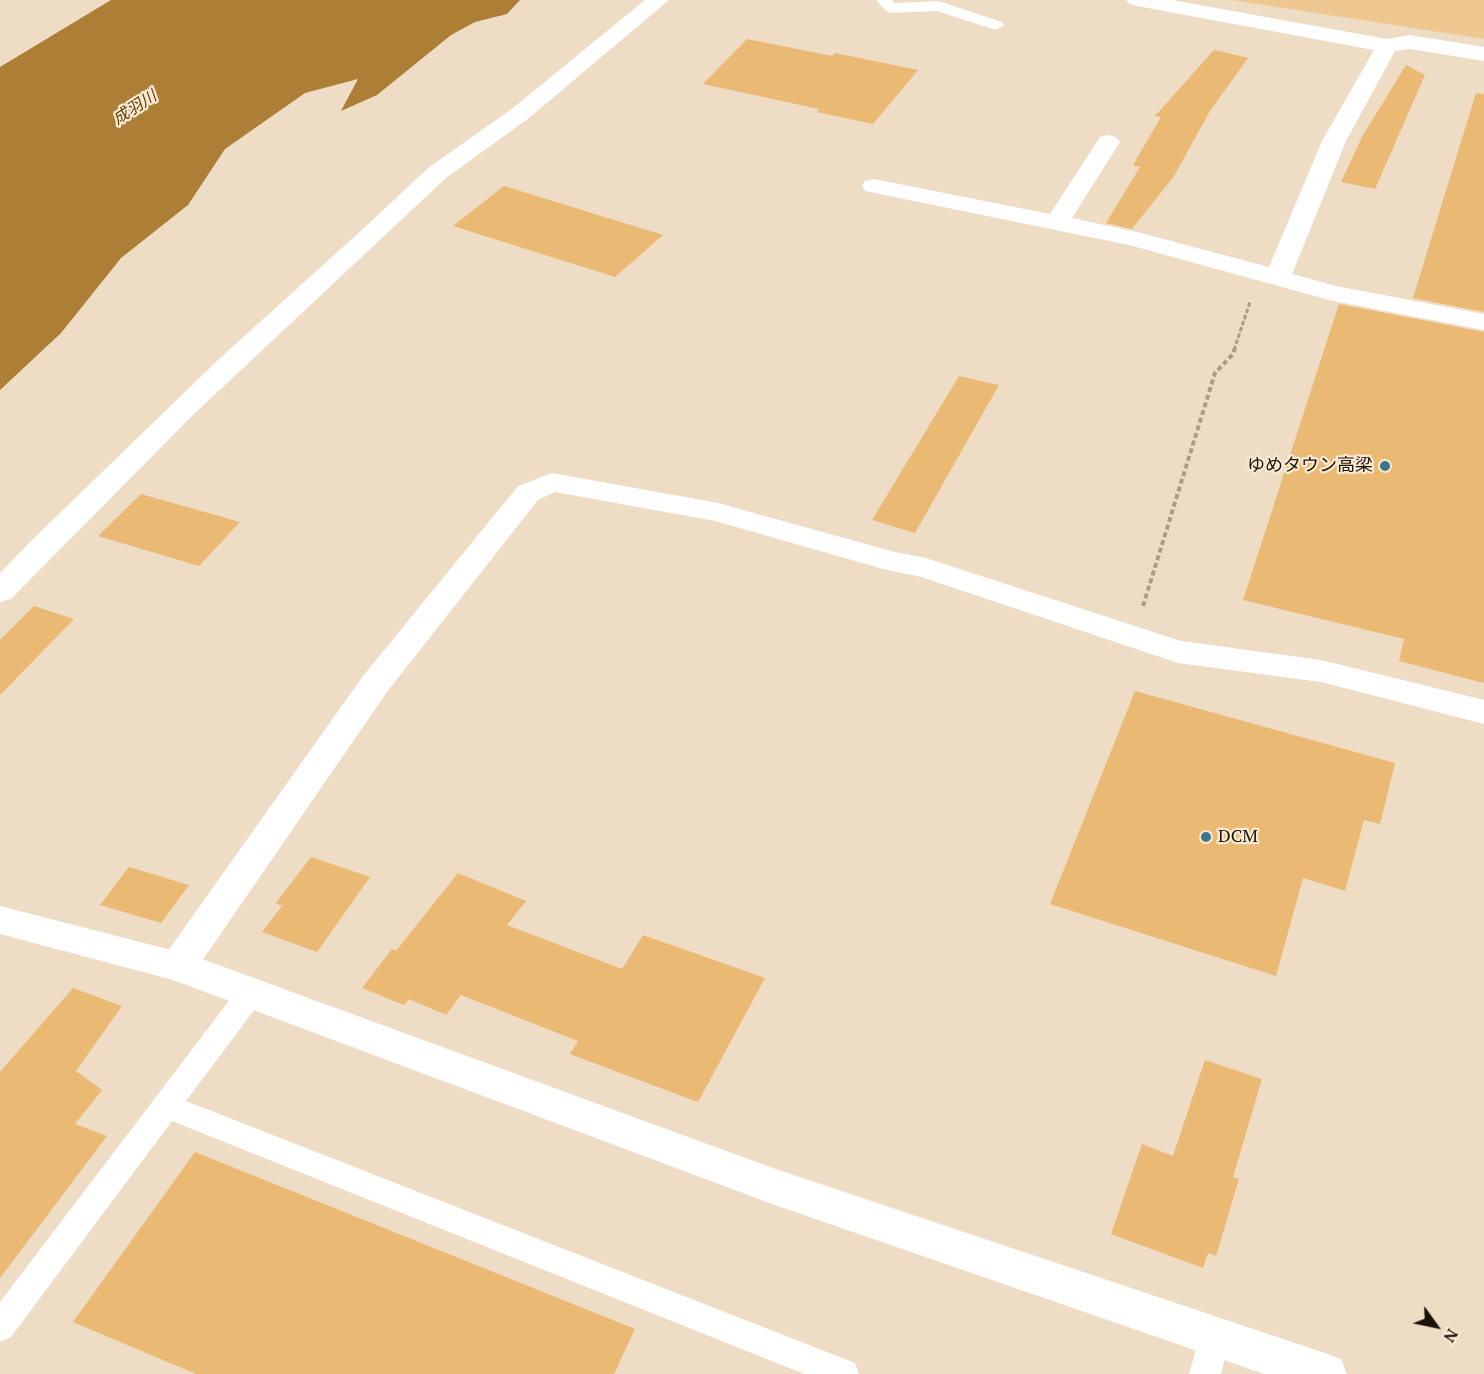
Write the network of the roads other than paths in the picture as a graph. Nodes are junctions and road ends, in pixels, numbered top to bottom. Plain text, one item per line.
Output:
1 (658, 0) edge
2 (884, 0) edge
3 (1137, 0) edge
4 (996, 26) dead end
5 (1387, 46) junction
6 (1484, 54) edge
7 (1108, 142) dead end
8 (874, 186) dead end
9 (1057, 222) junction
10 (1268, 277) junction
11 (1484, 322) edge
12 (0, 592) edge
13 (1484, 712) edge
14 (0, 920) edge
15 (178, 966) junction
16 (251, 993) junction
17 (166, 1106) junction
18 (0, 1327) edge
19 (1209, 1355) edge
20 (843, 1374) edge
21 (1325, 1374) edge

1 - 12 street
2 - 4 lane
3 - 5 street
5 - 6 street
5 - 10 street
7 - 9 street
8 - 9 street
9 - 10 street
10 - 11 street
13 - 15 street
14 - 15 street
15 - 16 street
16 - 17 lane
16 - 19 street
17 - 18 lane
17 - 20 lane
19 - 21 street

